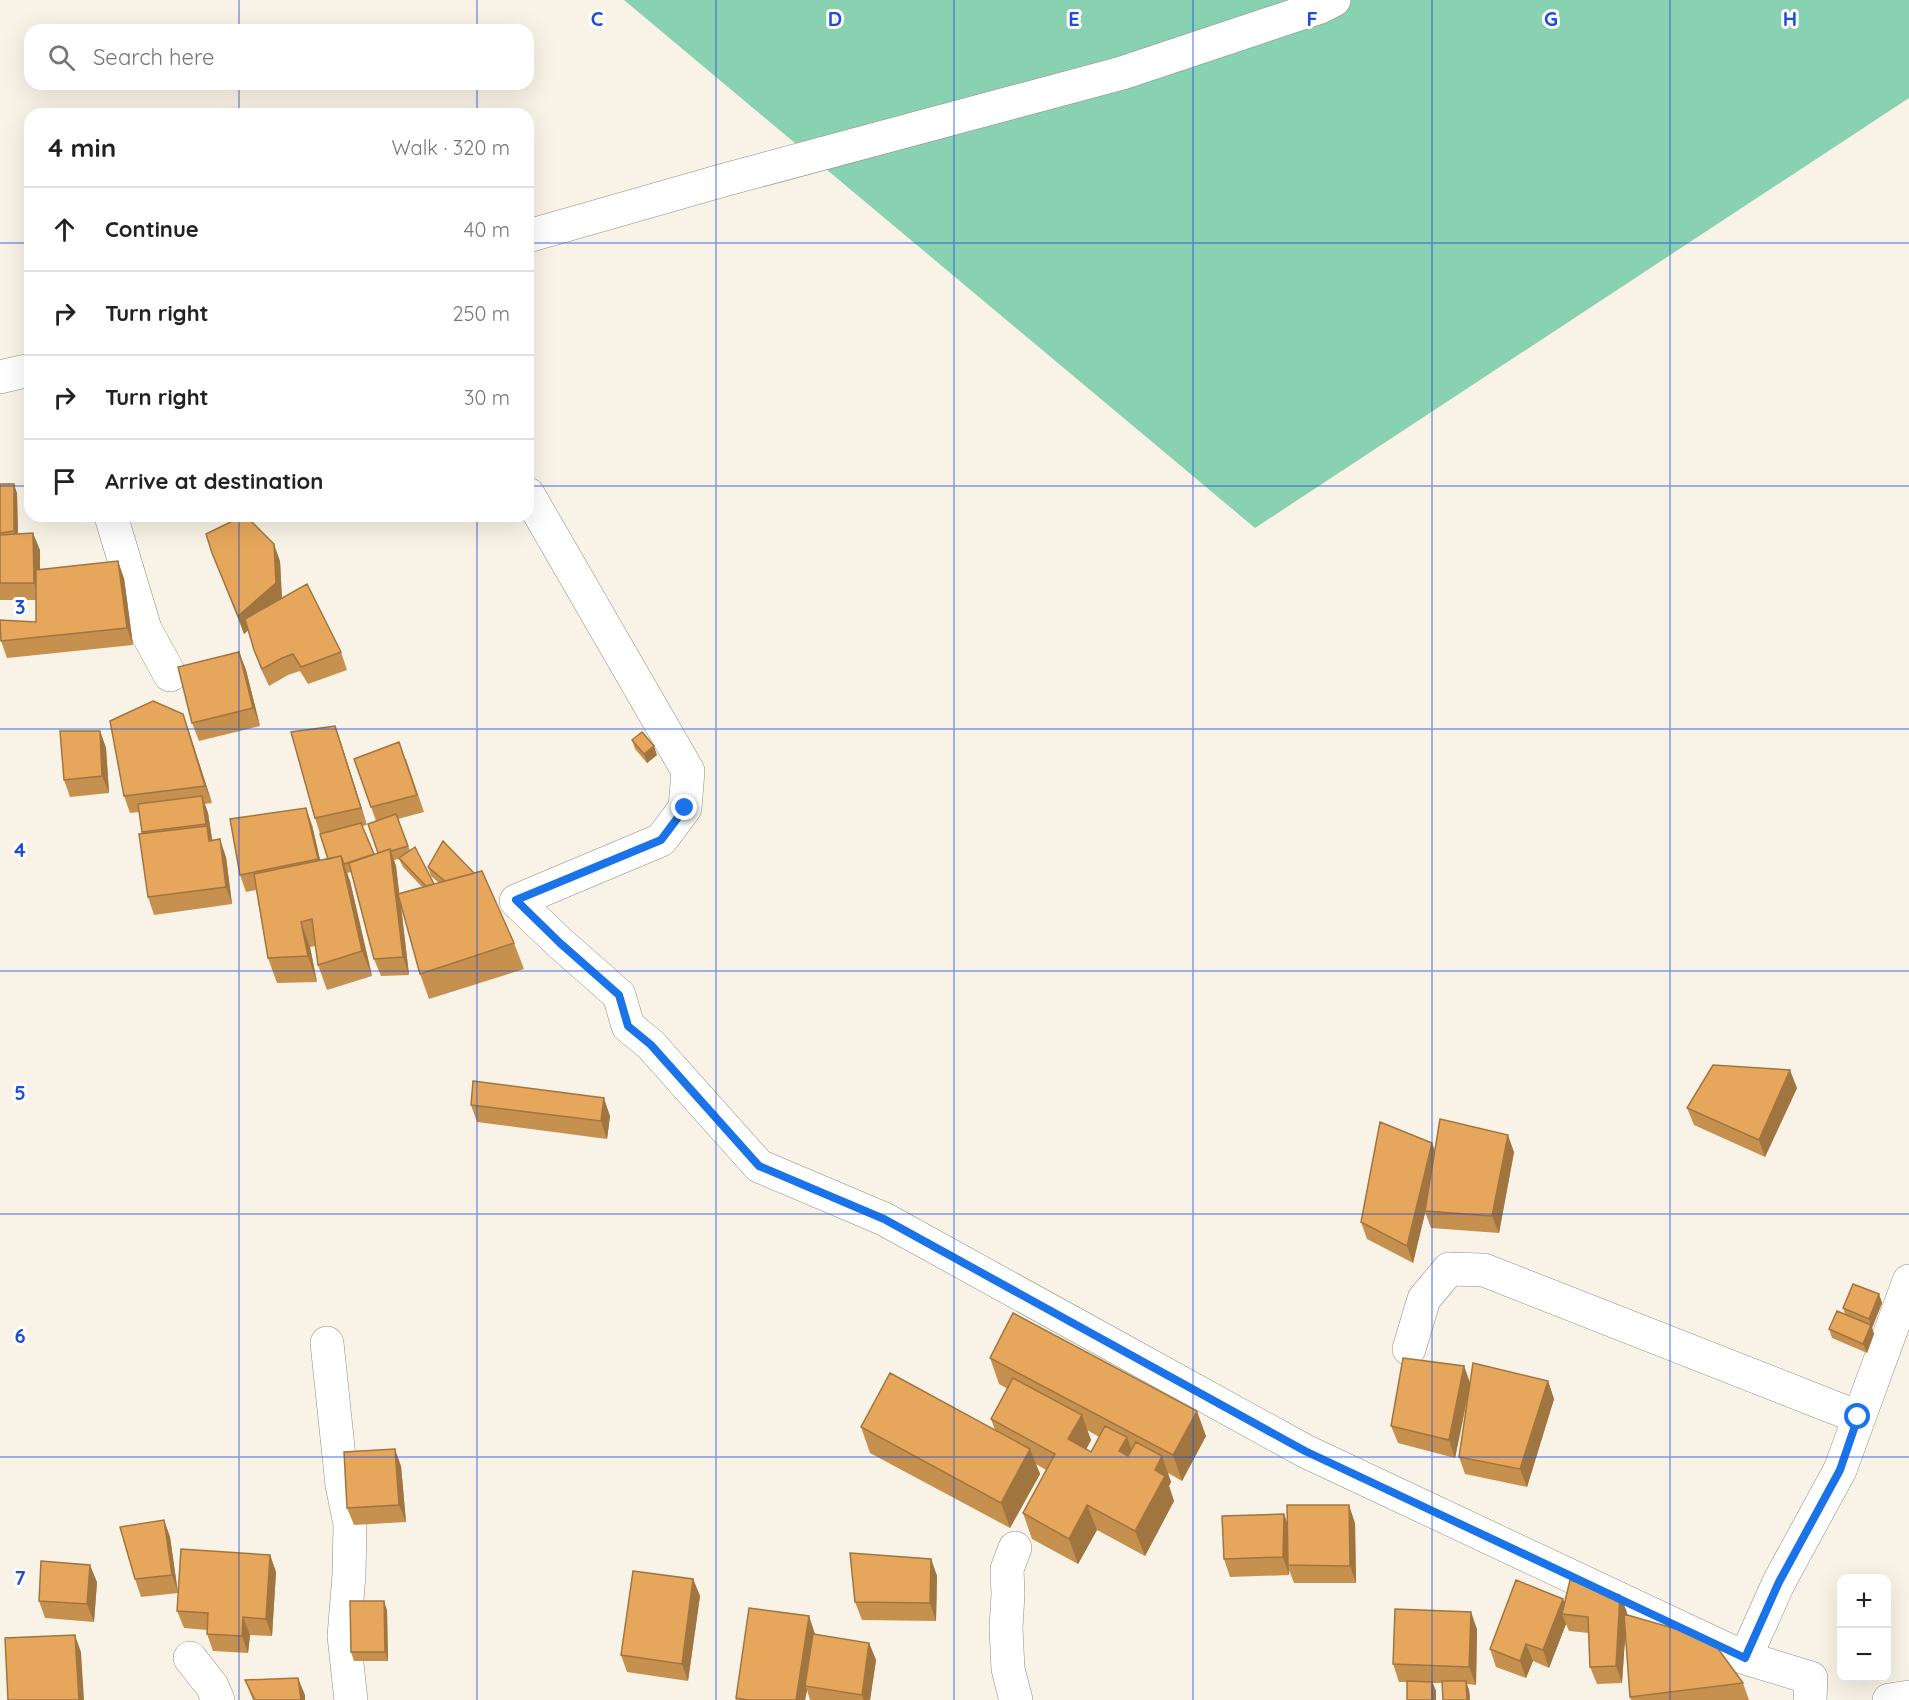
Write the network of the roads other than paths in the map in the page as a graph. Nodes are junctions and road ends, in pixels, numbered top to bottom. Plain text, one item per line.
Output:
1 (1334, 0) edge
2 (534, 234) edge
3 (24, 371) edge
4 (0, 377) edge
5 (534, 504) edge
6 (113, 522) edge
7 (170, 675) dead end
8 (1909, 1281) edge
9 (327, 1342) dead end
10 (1409, 1348) dead end
11 (1858, 1417) junction
12 (1015, 1548) dead end
13 (190, 1658) dead end
14 (1745, 1658) junction
15 (1909, 1697) edge
16 (218, 1700) edge
17 (351, 1700) edge
18 (1016, 1700) edge
19 (1810, 1700) edge
20 (1889, 1700) edge

1 - 2 street
3 - 4 street
5 - 14 street
6 - 7 street
8 - 11 street
9 - 17 street
10 - 11 street
11 - 14 street
12 - 18 street
13 - 16 street
14 - 19 street
15 - 20 street

